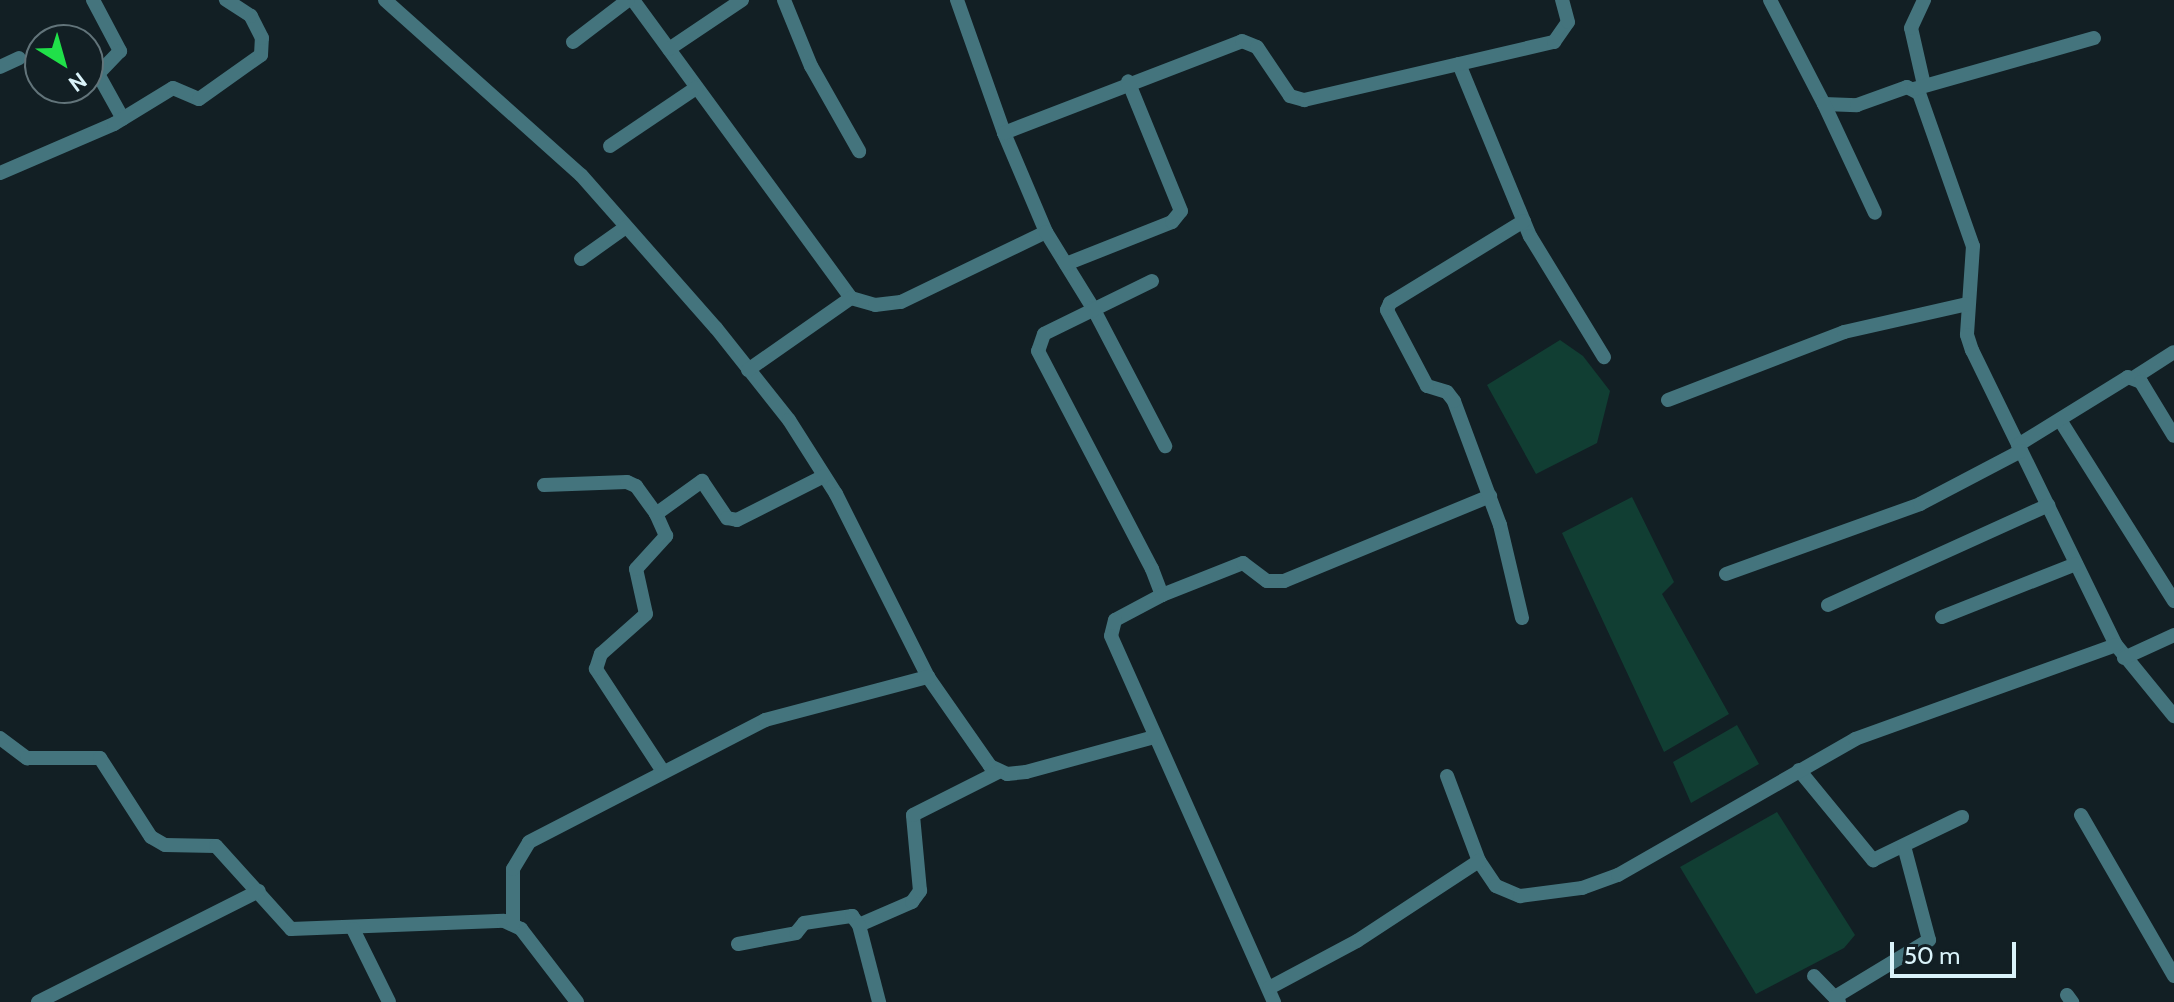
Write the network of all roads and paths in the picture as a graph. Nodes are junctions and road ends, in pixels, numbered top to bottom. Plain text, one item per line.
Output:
1 (93, 0) edge
2 (226, 0) edge
3 (385, 0) edge
4 (630, 0) edge
5 (742, 0) edge
6 (784, 0) edge
7 (957, 0) edge
8 (1562, 0) edge
9 (1770, 0) edge
10 (1924, 0) edge
11 (2094, 38) dead end
12 (573, 42) dead end
13 (669, 49) junction
14 (19, 58) dead end
15 (1459, 64) junction
16 (0, 67) edge
17 (1128, 81) junction
18 (1919, 87) junction
19 (696, 88) junction
20 (1824, 104) junction
21 (123, 119) junction
22 (1004, 133) junction
23 (610, 146) dead end
24 (859, 151) dead end
25 (0, 173) edge
26 (1875, 213) dead end
27 (1524, 221) junction
28 (626, 227) junction
29 (1046, 232) junction
30 (581, 259) dead end
31 (1066, 264) junction
32 (1152, 281) dead end
33 (851, 298) junction
34 (1967, 304) junction
35 (1093, 308) junction
36 (2174, 352) edge
37 (1604, 357) dead end
38 (748, 370) junction
39 (2135, 377) junction
40 (1668, 400) dead end
41 (2060, 420) junction
42 (2174, 436) edge
43 (1165, 446) dead end
44 (2020, 448) junction
45 (824, 476) junction
46 (544, 485) dead end
47 (1490, 496) junction
48 (2048, 505) junction
49 (656, 514) junction
50 (2076, 564) junction
51 (1726, 574) dead end
52 (1162, 595) junction
53 (2174, 601) edge
54 (1828, 605) dead end
55 (1942, 617) dead end
56 (1522, 618) dead end
57 (2174, 635) edge
58 (2120, 652) junction
59 (928, 677) junction
60 (2174, 716) edge
61 (1154, 737) junction
62 (0, 738) edge
63 (662, 770) junction
64 (1799, 770) junction
65 (998, 772) junction
66 (1447, 776) dead end
67 (2081, 815) dead end
68 (1962, 817) dead end
69 (1904, 846) junction
70 (1479, 861) junction
71 (259, 891) junction
72 (513, 924) junction
73 (859, 925) junction
74 (353, 929) junction
75 (738, 944) dead end
76 (1814, 976) dead end
77 (2174, 976) edge
78 (1272, 995) edge
79 (1837, 1000) edge
80 (38, 1002) edge
81 (389, 1002) edge
82 (577, 1002) edge
83 (879, 1002) edge

1 - 21 street
2 - 21 street
3 - 28 street
4 - 12 street
4 - 13 street
5 - 13 street
6 - 24 street
7 - 22 street
8 - 15 street
9 - 20 street
10 - 18 street
11 - 18 street
13 - 19 street
14 - 16 street
15 - 17 street
15 - 27 street
17 - 22 street
17 - 31 street
18 - 20 street
18 - 34 street
19 - 23 street
19 - 33 street
20 - 26 street
21 - 25 street
22 - 29 street
27 - 37 street
27 - 47 street
28 - 30 street
28 - 38 street
29 - 31 street
29 - 33 street
31 - 35 street
32 - 35 street
33 - 38 street
34 - 40 street
34 - 44 street
35 - 43 street
35 - 52 street
36 - 39 street
38 - 45 street
39 - 41 street
39 - 42 street
41 - 44 street
41 - 53 street
44 - 48 street
44 - 51 street
45 - 49 street
45 - 59 street
46 - 49 street
47 - 52 street
47 - 56 street
48 - 50 street
48 - 54 street
49 - 63 street
50 - 55 street
50 - 58 street
52 - 61 street
57 - 58 street
58 - 60 street
58 - 64 street
59 - 63 street
59 - 65 street
61 - 65 street
61 - 78 street
62 - 71 street
63 - 72 street
64 - 69 street
64 - 70 street
65 - 73 street
66 - 70 street
67 - 77 street
68 - 69 street
69 - 79 street
70 - 78 street
71 - 74 street
71 - 80 street
72 - 74 street
72 - 82 street
73 - 75 street
73 - 83 street
74 - 81 street
76 - 79 street

